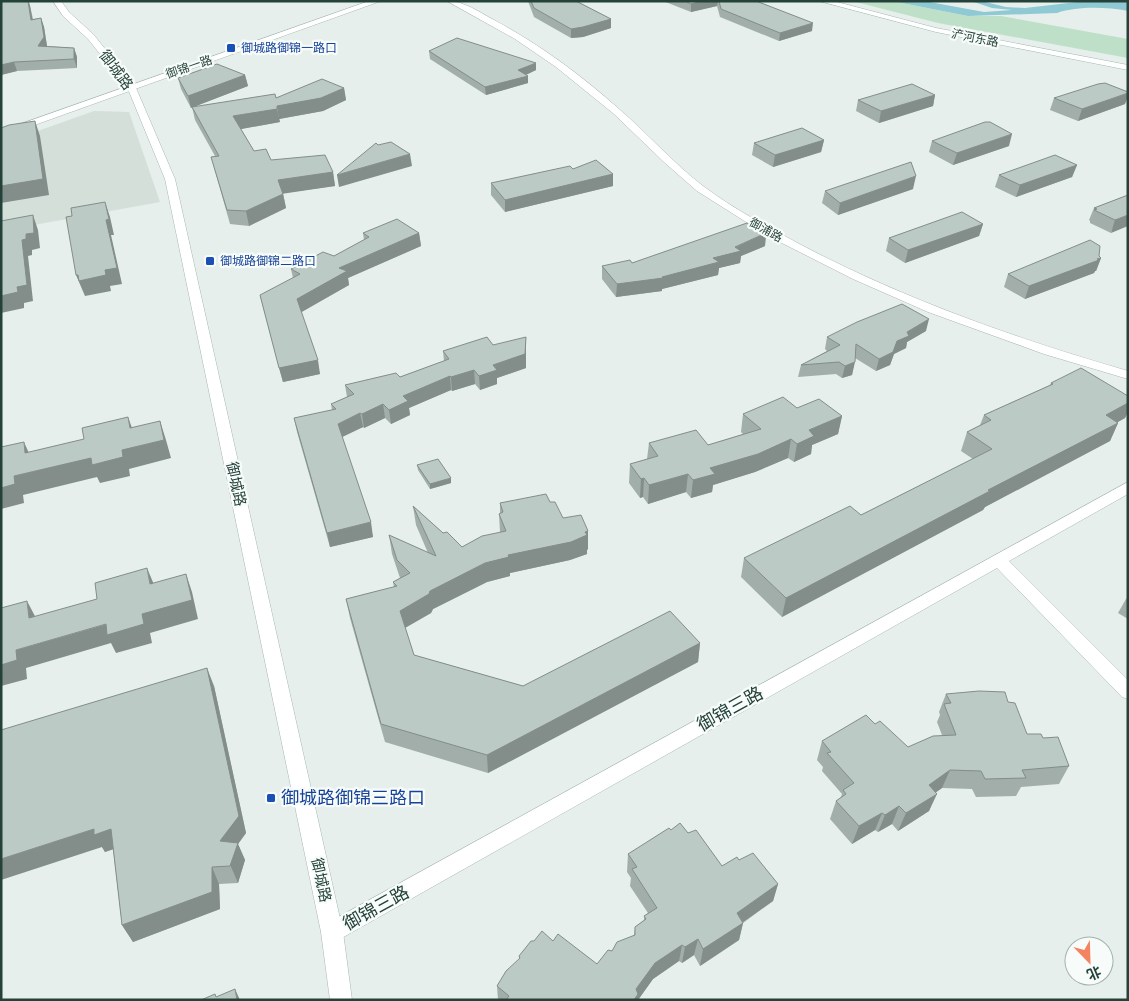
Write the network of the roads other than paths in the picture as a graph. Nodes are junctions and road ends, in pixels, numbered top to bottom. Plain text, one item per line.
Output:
1 (57, 1) edge
2 (377, 1) edge
3 (451, 1) edge
4 (823, 1) edge
5 (838, 1) edge
6 (1128, 60) edge
7 (1128, 68) edge
8 (132, 88) junction
9 (1, 134) edge
10 (1128, 375) edge
11 (1128, 487) edge
12 (998, 559) junction
13 (1128, 692) edge
14 (332, 932) junction
15 (341, 1000) edge

1 - 8 street, 御城路
2 - 8 street, 御锦一路
3 - 10 street, 御浦路
4 - 7 street, 浐河东路
5 - 6 street, 浐河东路
8 - 9 street, 御锦一路
8 - 14 street, 御城路
11 - 12 street, 御锦三路
12 - 13 street
12 - 14 street, 御锦三路
14 - 15 street, 御城路

